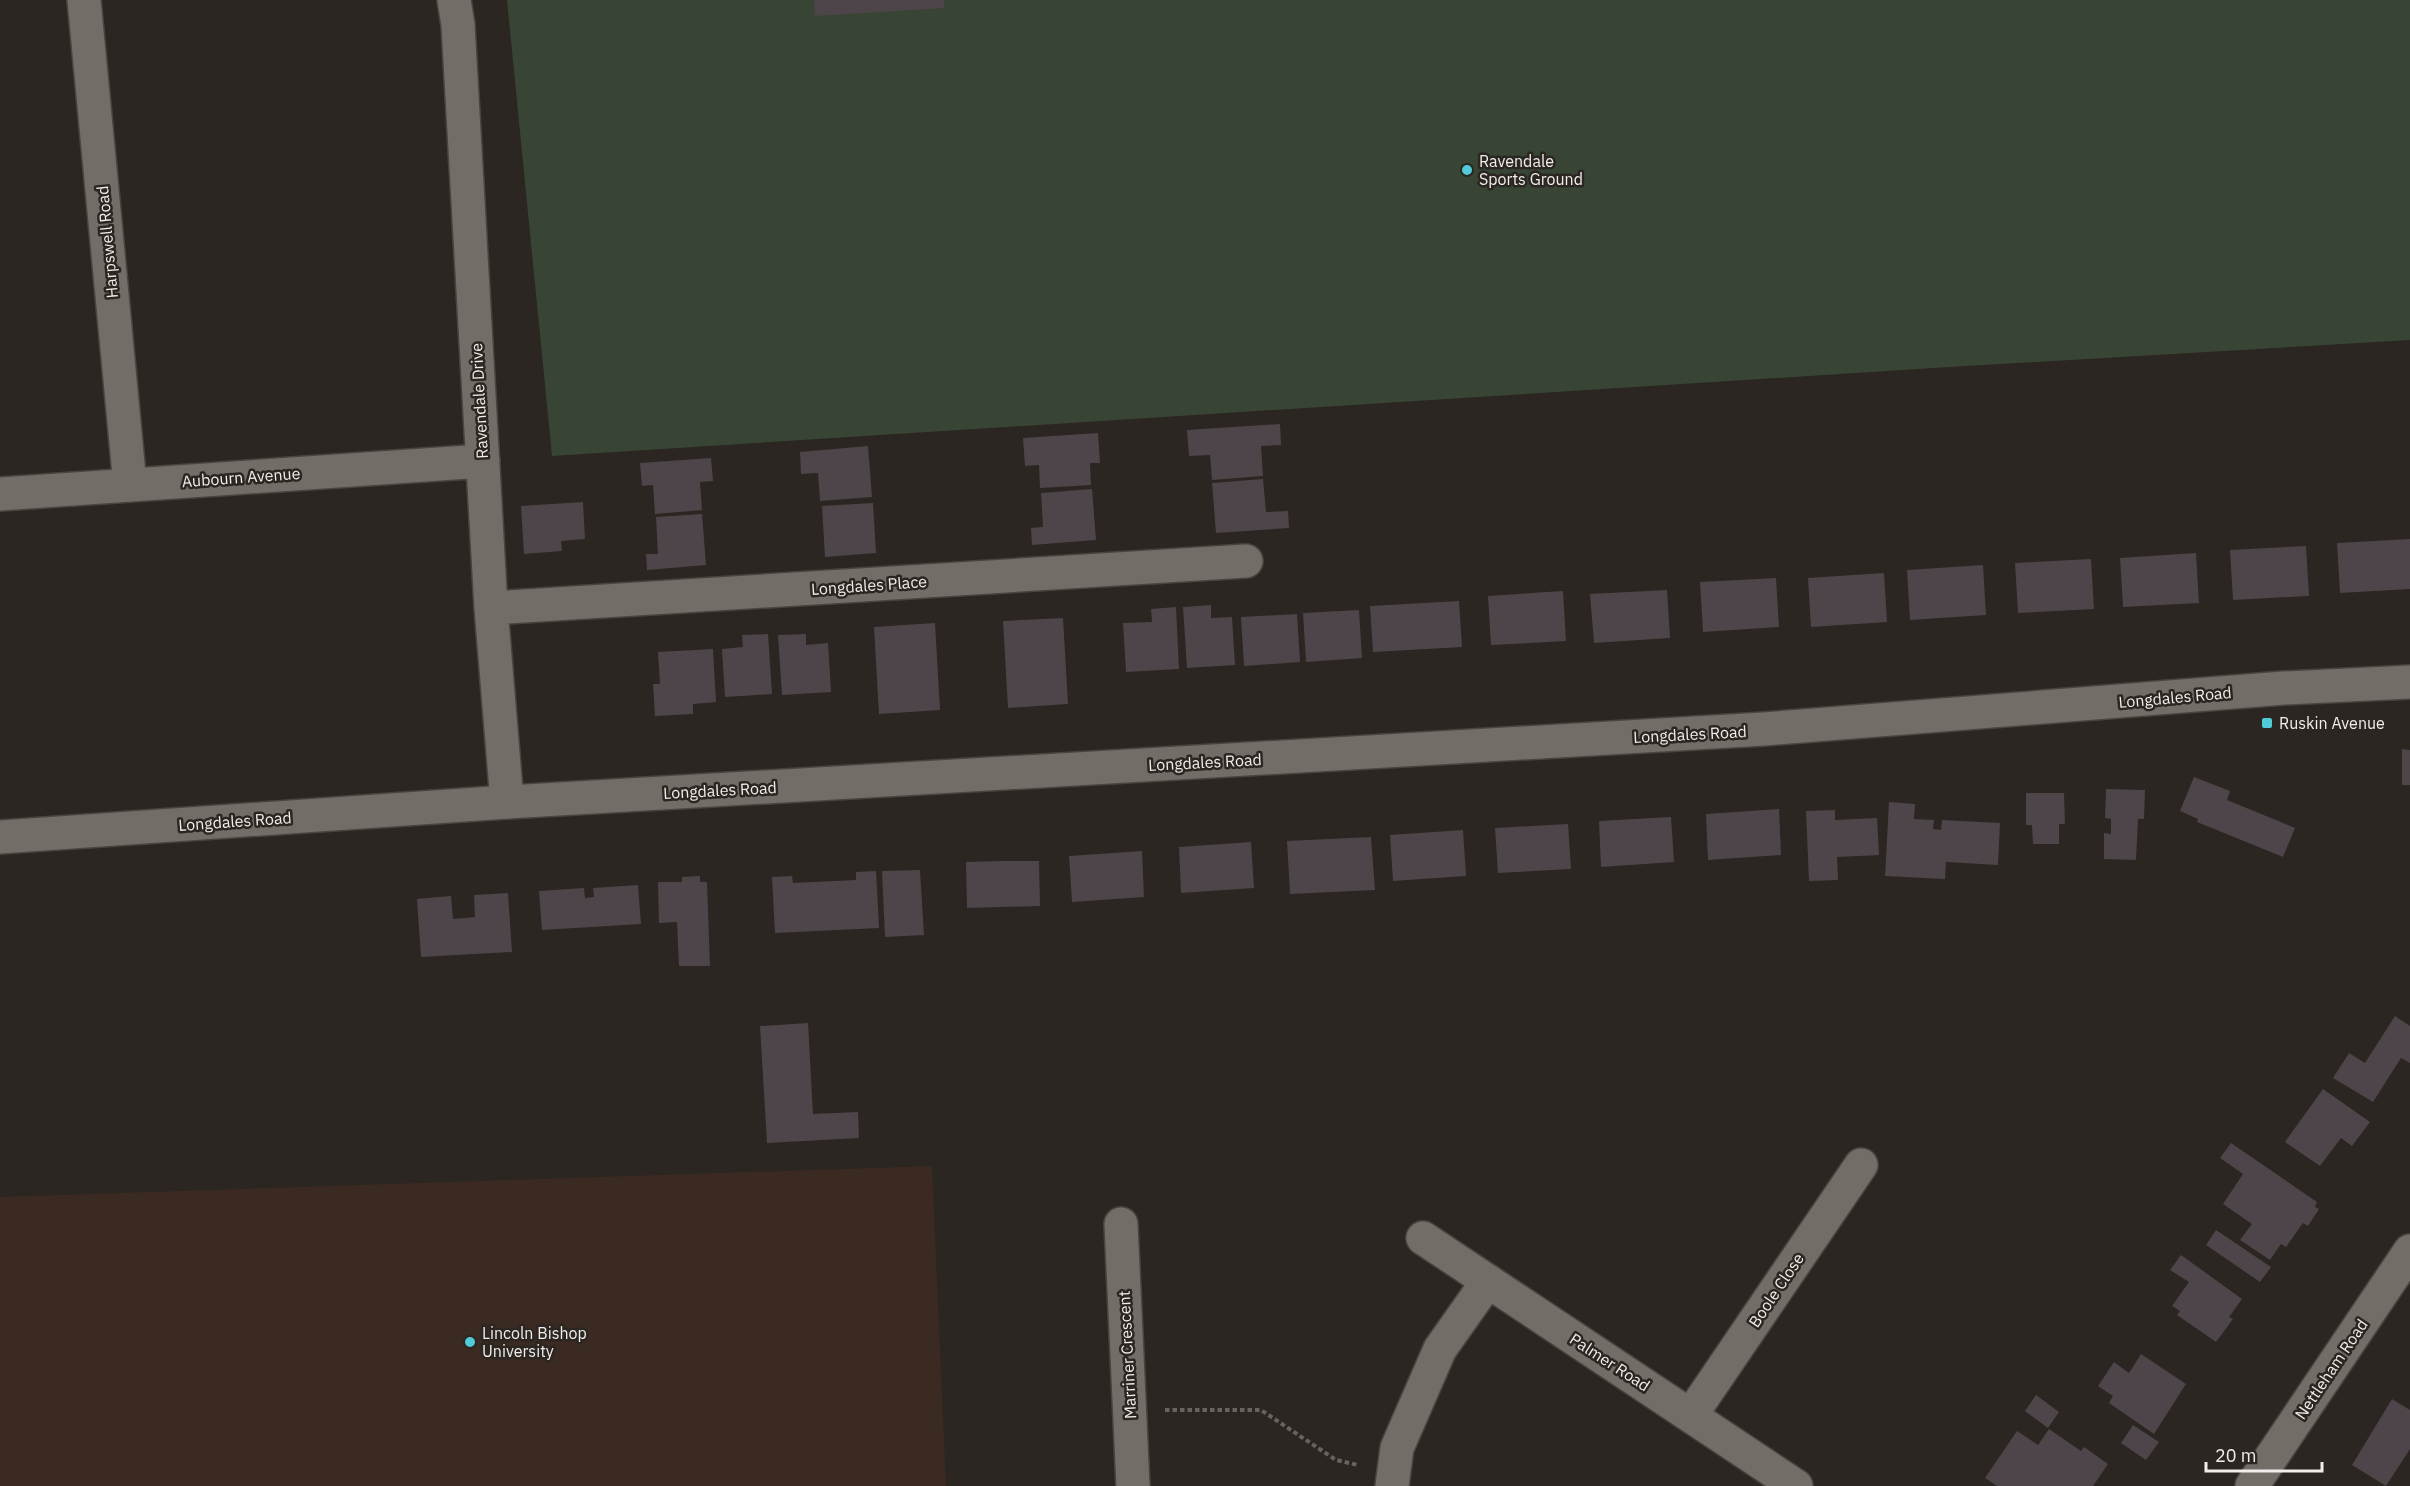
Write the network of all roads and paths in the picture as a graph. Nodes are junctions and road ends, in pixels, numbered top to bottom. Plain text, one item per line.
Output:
1 (84, 0) edge
2 (454, 0) edge
3 (483, 461) junction
4 (130, 484) junction
5 (0, 494) edge
6 (1246, 561) dead end
7 (491, 608) junction
8 (2410, 682) edge
9 (507, 802) junction
10 (0, 837) edge
11 (1861, 1165) dead end
12 (1121, 1224) dead end
13 (1423, 1238) dead end
14 (2410, 1251) edge
15 (1488, 1281) junction
16 (1129, 1410) junction
17 (1691, 1415) junction
18 (1393, 1479) edge
19 (1133, 1486) edge
20 (1796, 1486) edge
21 (2252, 1486) edge

1 - 4 street, Harpswell Road
2 - 3 street, Ravendale Drive
3 - 4 street, Aubourn Avenue
3 - 7 street, Ravendale Drive
4 - 5 street, Aubourn Avenue
6 - 7 street, Longdales Place
7 - 9 street, Ravendale Drive
8 - 9 street, Longdales Road
9 - 10 street, Longdales Road
11 - 17 street, Boole Close
12 - 16 street, Marriner Crescent
13 - 15 street, Palmer Road
14 - 21 street, Nettleham Road
15 - 17 street, Palmer Road
15 - 18 street
16 - 18 path
16 - 19 street, Marriner Crescent
17 - 20 street, Palmer Road

